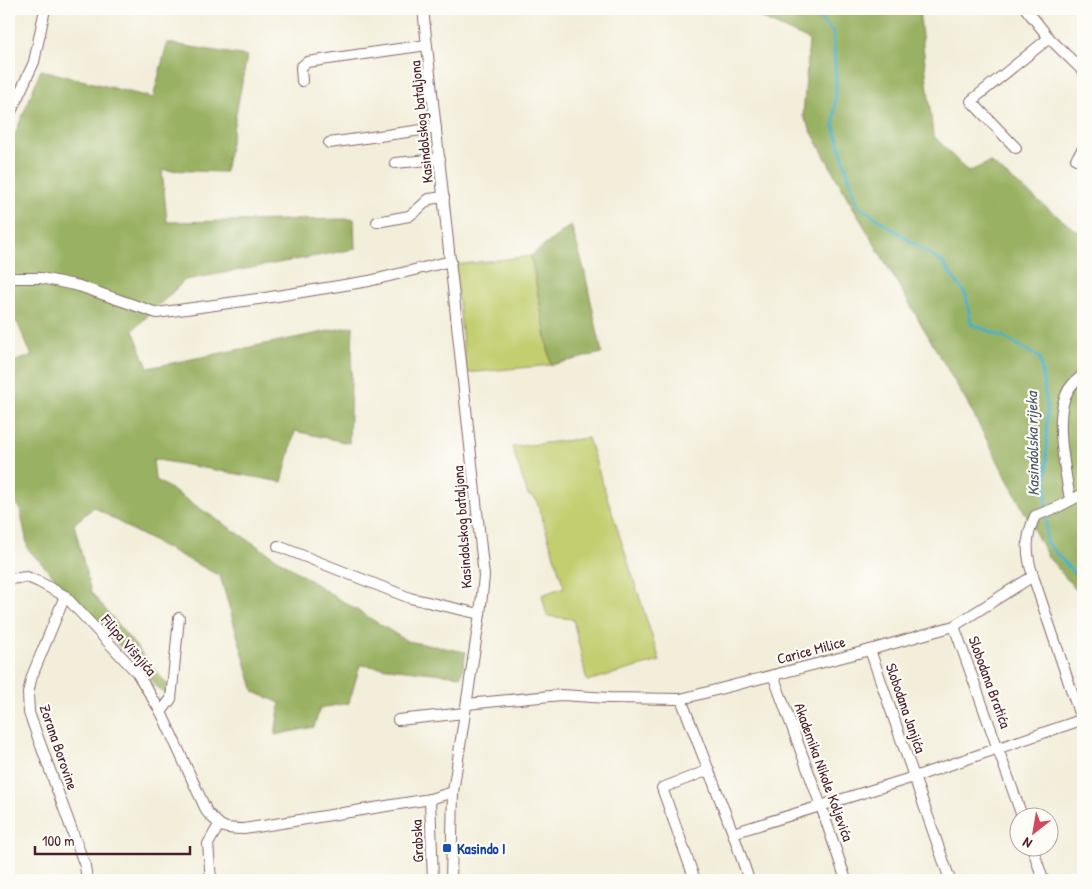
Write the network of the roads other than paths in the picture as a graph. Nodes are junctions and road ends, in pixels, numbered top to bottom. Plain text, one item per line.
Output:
1 (45, 9) edge
2 (423, 9) edge
3 (1026, 9) edge
4 (1049, 38) junction
5 (427, 45) junction
6 (1083, 71) edge
7 (302, 81) dead end
8 (9, 116) edge
9 (436, 128) junction
10 (329, 142) dead end
11 (1016, 148) dead end
12 (1083, 149) edge
13 (1076, 159) dead end
14 (440, 160) junction
15 (395, 163) dead end
16 (444, 197) junction
17 (377, 222) dead end
18 (451, 261) junction
19 (9, 278) edge
20 (1083, 374) edge
21 (1083, 494) edge
22 (1070, 500) junction
23 (278, 546) dead end
24 (1033, 576) junction
25 (9, 579) edge
26 (65, 596) junction
27 (480, 614) junction
28 (179, 618) dead end
29 (954, 626) junction
30 (870, 650) junction
31 (773, 675) junction
32 (681, 699) junction
33 (466, 709) junction
34 (161, 712) junction
35 (398, 720) dead end
36 (1082, 723) edge
37 (998, 748) junction
38 (709, 770) junction
39 (914, 777) junction
40 (453, 792) junction
41 (430, 800) junction
42 (821, 806) junction
43 (1018, 806) edge
44 (219, 825) junction
45 (733, 833) junction
46 (1036, 856) edge
47 (87, 880) edge
48 (212, 880) edge
49 (433, 880) edge
50 (451, 880) edge
51 (695, 880) edge
52 (750, 880) edge
53 (846, 880) edge
54 (950, 880) edge
55 (1044, 880) edge

1 - 8 street
2 - 5 street, Kasindolskog bataljona
3 - 4 street
4 - 6 street
4 - 11 street
5 - 7 street
5 - 9 street, Kasindolskog bataljona
9 - 10 street
9 - 14 street, Kasindolskog bataljona
12 - 13 street
14 - 15 street
14 - 16 street, Kasindolskog bataljona
16 - 17 street
16 - 18 street, Kasindolskog bataljona
18 - 19 street
18 - 27 street, Kasindolskog bataljona
20 - 22 street
21 - 22 street
22 - 24 street
23 - 27 street
24 - 29 street, Carice Milice
24 - 36 street
25 - 26 street, Filipa Višnjića
26 - 34 street, Filipa Višnjića
26 - 47 street, Zorana Borovine
27 - 33 street, Kasindolskog bataljona
28 - 34 street
29 - 30 street, Carice Milice
29 - 37 street, Slobodana Bratića
30 - 31 street, Carice Milice
30 - 39 street, Slobodana Janjića
31 - 32 street, Carice Milice
31 - 42 street, Akademika Nikole Koljevića
32 - 33 street, Carice Milice
32 - 38 street
33 - 35 street, Carice Milice
33 - 40 street, Kasindolskog bataljona
34 - 44 street, Filipa Višnjića
36 - 37 street, Slobodana Bratića
37 - 39 street, Slobodana Janjića
37 - 43 street, Slobodana Bratića
38 - 45 street
38 - 51 street
39 - 42 street, Slobodana Janjića
39 - 54 street, Slobodana Janjića
40 - 41 street
40 - 50 street, Kasindolskog bataljona
41 - 44 street
41 - 49 street, Grabska
42 - 45 street, Slobodana Janjića
42 - 53 street, Akademika Nikole Koljevića
44 - 48 street
45 - 52 street
46 - 55 street

